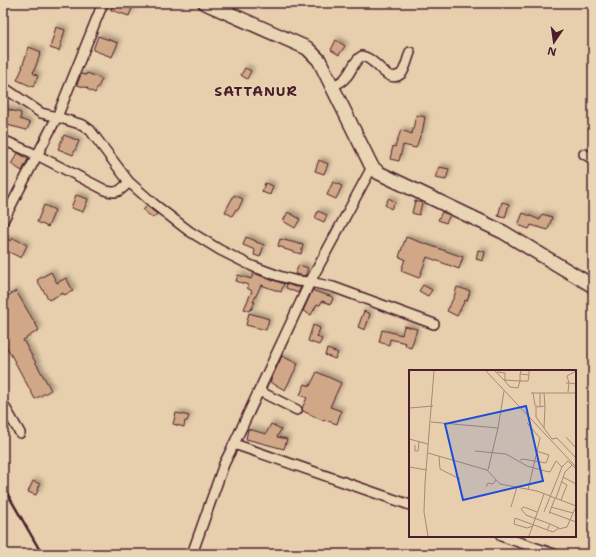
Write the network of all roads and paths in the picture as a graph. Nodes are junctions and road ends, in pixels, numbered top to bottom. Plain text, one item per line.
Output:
1 (103, 3) edge
2 (205, 3) edge
3 (410, 52) dead end
4 (332, 86) junction
5 (3, 87) edge
6 (57, 117) junction
7 (3, 140) edge
8 (584, 154) dead end
9 (37, 155) junction
10 (593, 159) edge
11 (372, 167) junction
12 (129, 182) junction
13 (3, 221) edge
14 (310, 282) junction
15 (593, 286) edge
16 (434, 324) dead end
17 (258, 391) junction
18 (3, 404) edge
19 (297, 410) dead end
20 (20, 433) dead end
21 (234, 444) junction
22 (409, 505) edge
23 (504, 537) edge
24 (192, 554) edge
25 (554, 554) edge

1 - 6 street
2 - 4 street
3 - 4 street
4 - 11 street
5 - 6 street
6 - 9 street
6 - 12 street
7 - 9 street
8 - 10 street
9 - 12 street
9 - 13 street
11 - 14 street
11 - 15 street
12 - 14 street
14 - 16 street
14 - 17 street
17 - 19 street
17 - 21 street
18 - 20 street
21 - 22 street
21 - 24 street
23 - 25 street

